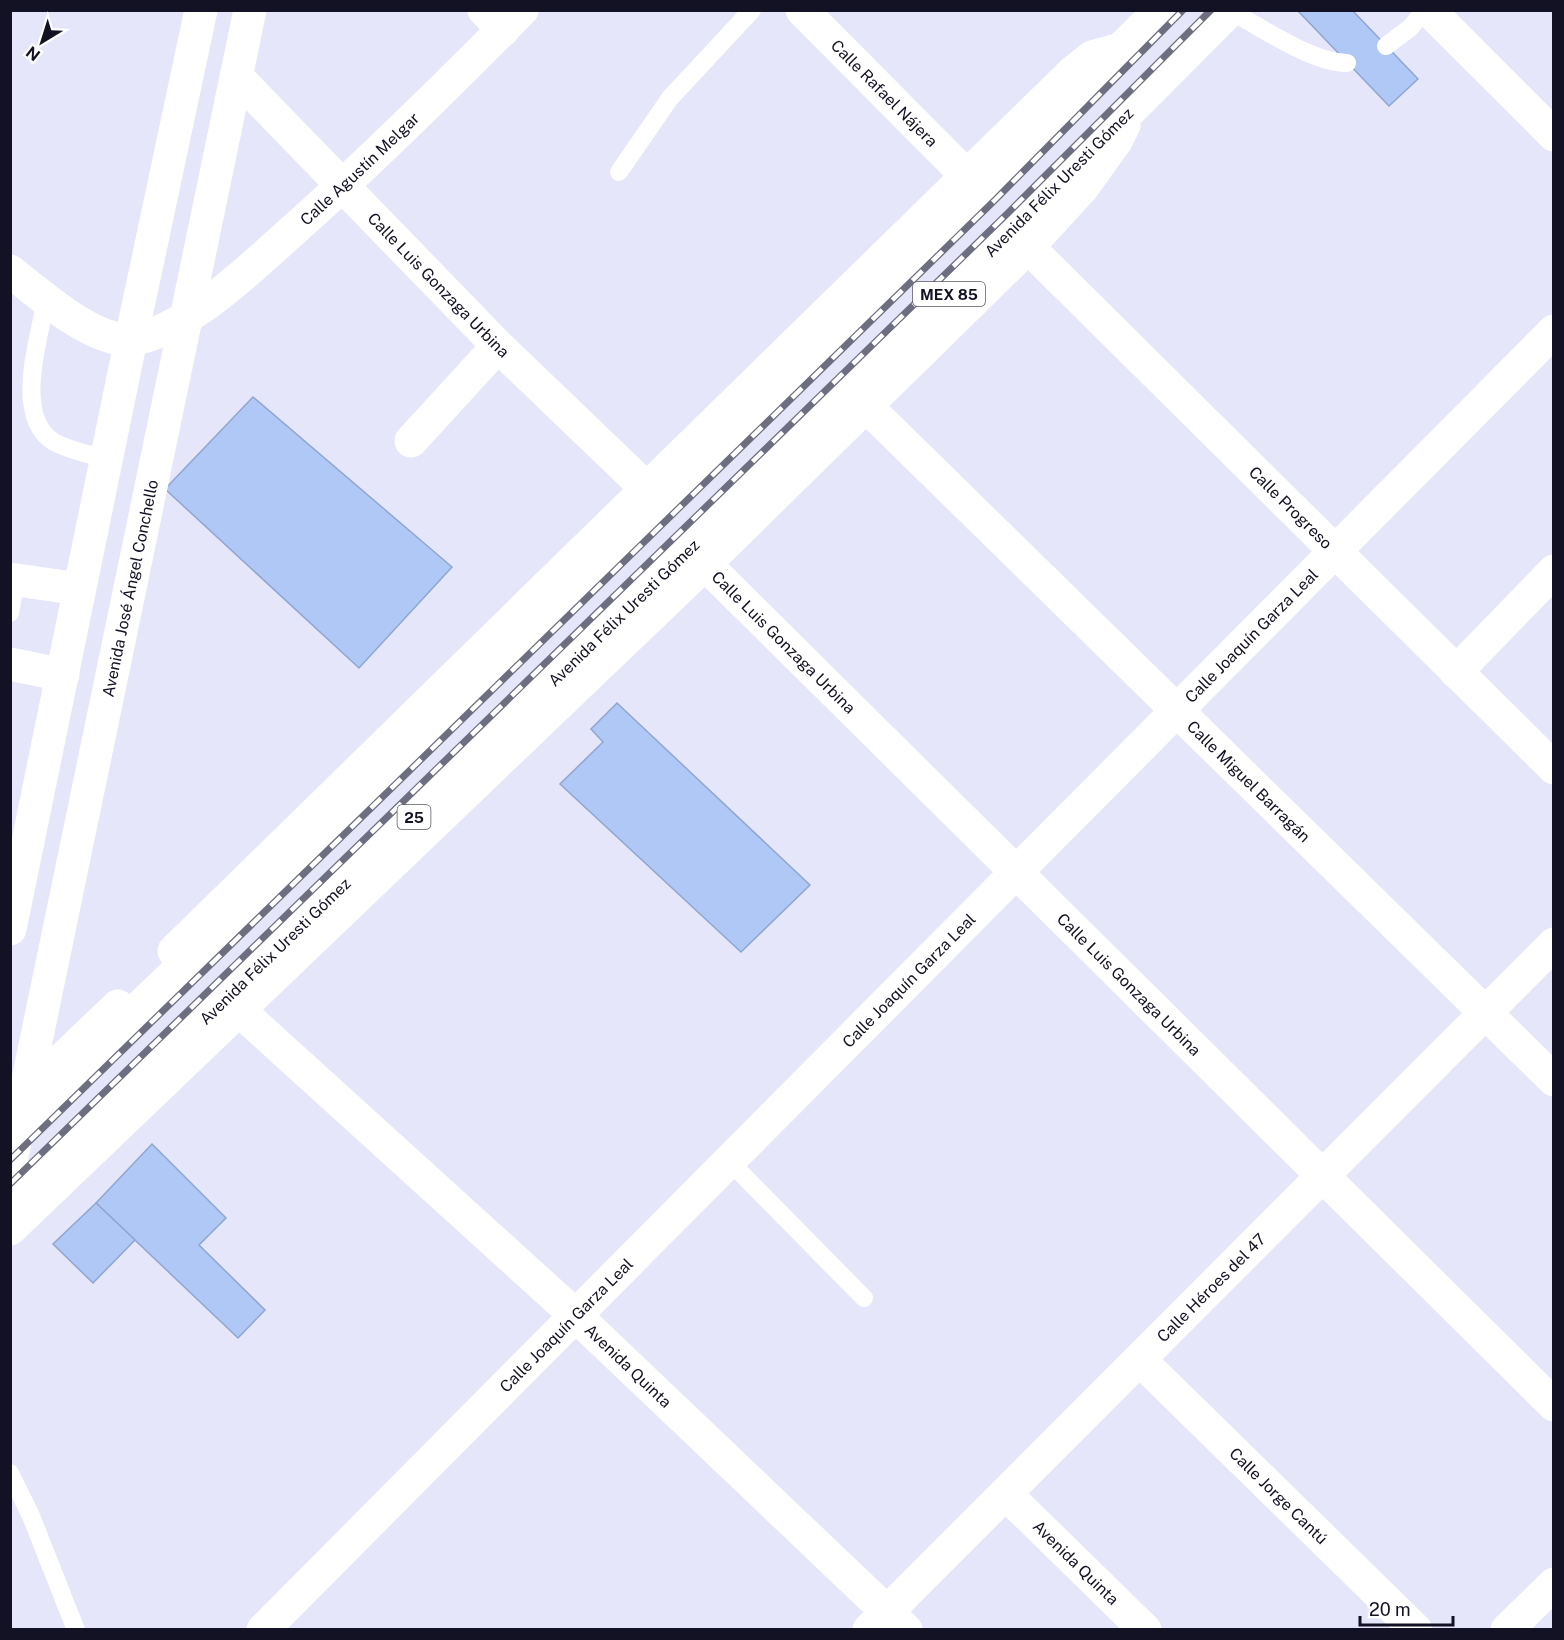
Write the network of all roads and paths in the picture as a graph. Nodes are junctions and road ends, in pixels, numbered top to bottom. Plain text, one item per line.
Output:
1 (201, 10) edge
2 (250, 10) edge
3 (752, 10) edge
4 (802, 10) edge
5 (1160, 10) edge
6 (1230, 10) edge
7 (1427, 10) edge
8 (503, 17) edge
9 (1386, 46) dead end
10 (1121, 49) junction
11 (1347, 63) dead end
12 (236, 76) junction
13 (1130, 112) junction
14 (1554, 135) edge
15 (619, 172) dead end
16 (967, 176) junction
17 (342, 187) junction
18 (1028, 248) junction
19 (10, 272) edge
20 (46, 300) junction
21 (187, 315) junction
22 (1554, 331) edge
23 (131, 339) junction
24 (498, 346) junction
25 (866, 406) junction
26 (817, 425) joint
27 (411, 441) dead end
28 (107, 459) junction
29 (646, 488) junction
30 (1334, 551) junction
31 (705, 564) junction
32 (1554, 571) edge
33 (13, 579) edge
34 (79, 589) junction
35 (10, 613) edge
36 (10, 664) edge
37 (1456, 672) junction
38 (63, 675) junction
39 (1175, 710) junction
40 (1554, 768) edge
41 (1016, 872) junction
42 (12, 911) edge
43 (1554, 944) edge
44 (240, 1011) junction
45 (1485, 1013) junction
46 (1554, 1080) edge
47 (17, 1102) edge
48 (10, 1133) edge
49 (728, 1160) junction
50 (10, 1166) edge
51 (1323, 1176) junction
52 (10, 1208) edge
53 (10, 1229) edge
54 (864, 1298) dead end
55 (574, 1314) junction
56 (1140, 1360) junction
57 (1554, 1405) edge
58 (10, 1473) edge
59 (1006, 1494) junction
60 (1554, 1584) edge
61 (887, 1623) edge
62 (76, 1629) edge
63 (263, 1629) edge
64 (1145, 1629) edge
65 (1416, 1629) edge
66 (1507, 1629) edge

1 - 23 street
2 - 12 street, Avenida José Ángel Conchello
3 - 15 lane
4 - 16 street, Calle Rafael Nájera
5 - 10 street, MEX 85
6 - 11 lane
6 - 13 street, Avenida Félix Uresti Gómez / MEX 85
7 - 9 lane
7 - 14 street
8 - 17 street, Calle Agustín Melgar
10 - 16 street
10 - 48 street, MEX 85
12 - 17 street, Calle Luis Gonzaga Urbina
12 - 21 street, Avenida José Ángel Conchello
13 - 18 street, 25
13 - 26 street, Avenida Félix Uresti Gómez / MEX 85
16 - 29 street
17 - 21 street, Calle Agustín Melgar
17 - 24 street, Calle Luis Gonzaga Urbina
18 - 25 street, 25
18 - 30 street, Calle Progreso
19 - 20 street
20 - 23 street
20 - 28 lane
21 - 23 street, Calle Agustín Melgar
21 - 47 street, Avenida José Ángel Conchello
22 - 30 street, Calle Joaquín Garza Leal
23 - 28 street
24 - 27 street
24 - 29 street, Calle Luis Gonzaga Urbina
25 - 31 street, 25
25 - 39 street, Calle Miguel Barragán
26 - 52 street, Avenida Félix Uresti Gómez / 25
28 - 34 street
29 - 47 street
30 - 37 street, Calle Progreso
30 - 39 street, Calle Joaquín Garza Leal
31 - 41 street, Calle Luis Gonzaga Urbina
31 - 44 street, 25
32 - 37 street
33 - 34 street
33 - 35 lane
34 - 38 street
36 - 38 street
37 - 40 street, Calle Progreso
38 - 42 street
39 - 41 street, Calle Joaquín Garza Leal
39 - 45 street, Calle Miguel Barragán
41 - 49 street, Calle Joaquín Garza Leal
41 - 51 street, Calle Luis Gonzaga Urbina
43 - 45 street, Calle Héroes del 47
44 - 53 street, 25
44 - 55 street, Avenida Quinta
45 - 46 street, Calle Miguel Barragán
45 - 51 street, Calle Héroes del 47
47 - 50 street, Avenida José Ángel Conchello
49 - 54 lane
49 - 55 street, Calle Joaquín Garza Leal
51 - 56 street, Calle Héroes del 47
51 - 57 street, Calle Luis Gonzaga Urbina
55 - 61 street, Avenida Quinta
55 - 63 street, Calle Joaquín Garza Leal
56 - 59 street, Calle Héroes del 47
56 - 65 street, Calle Jorge Cantú
58 - 62 lane
59 - 61 street, Calle Héroes del 47
59 - 64 street, Avenida Quinta
60 - 66 street

